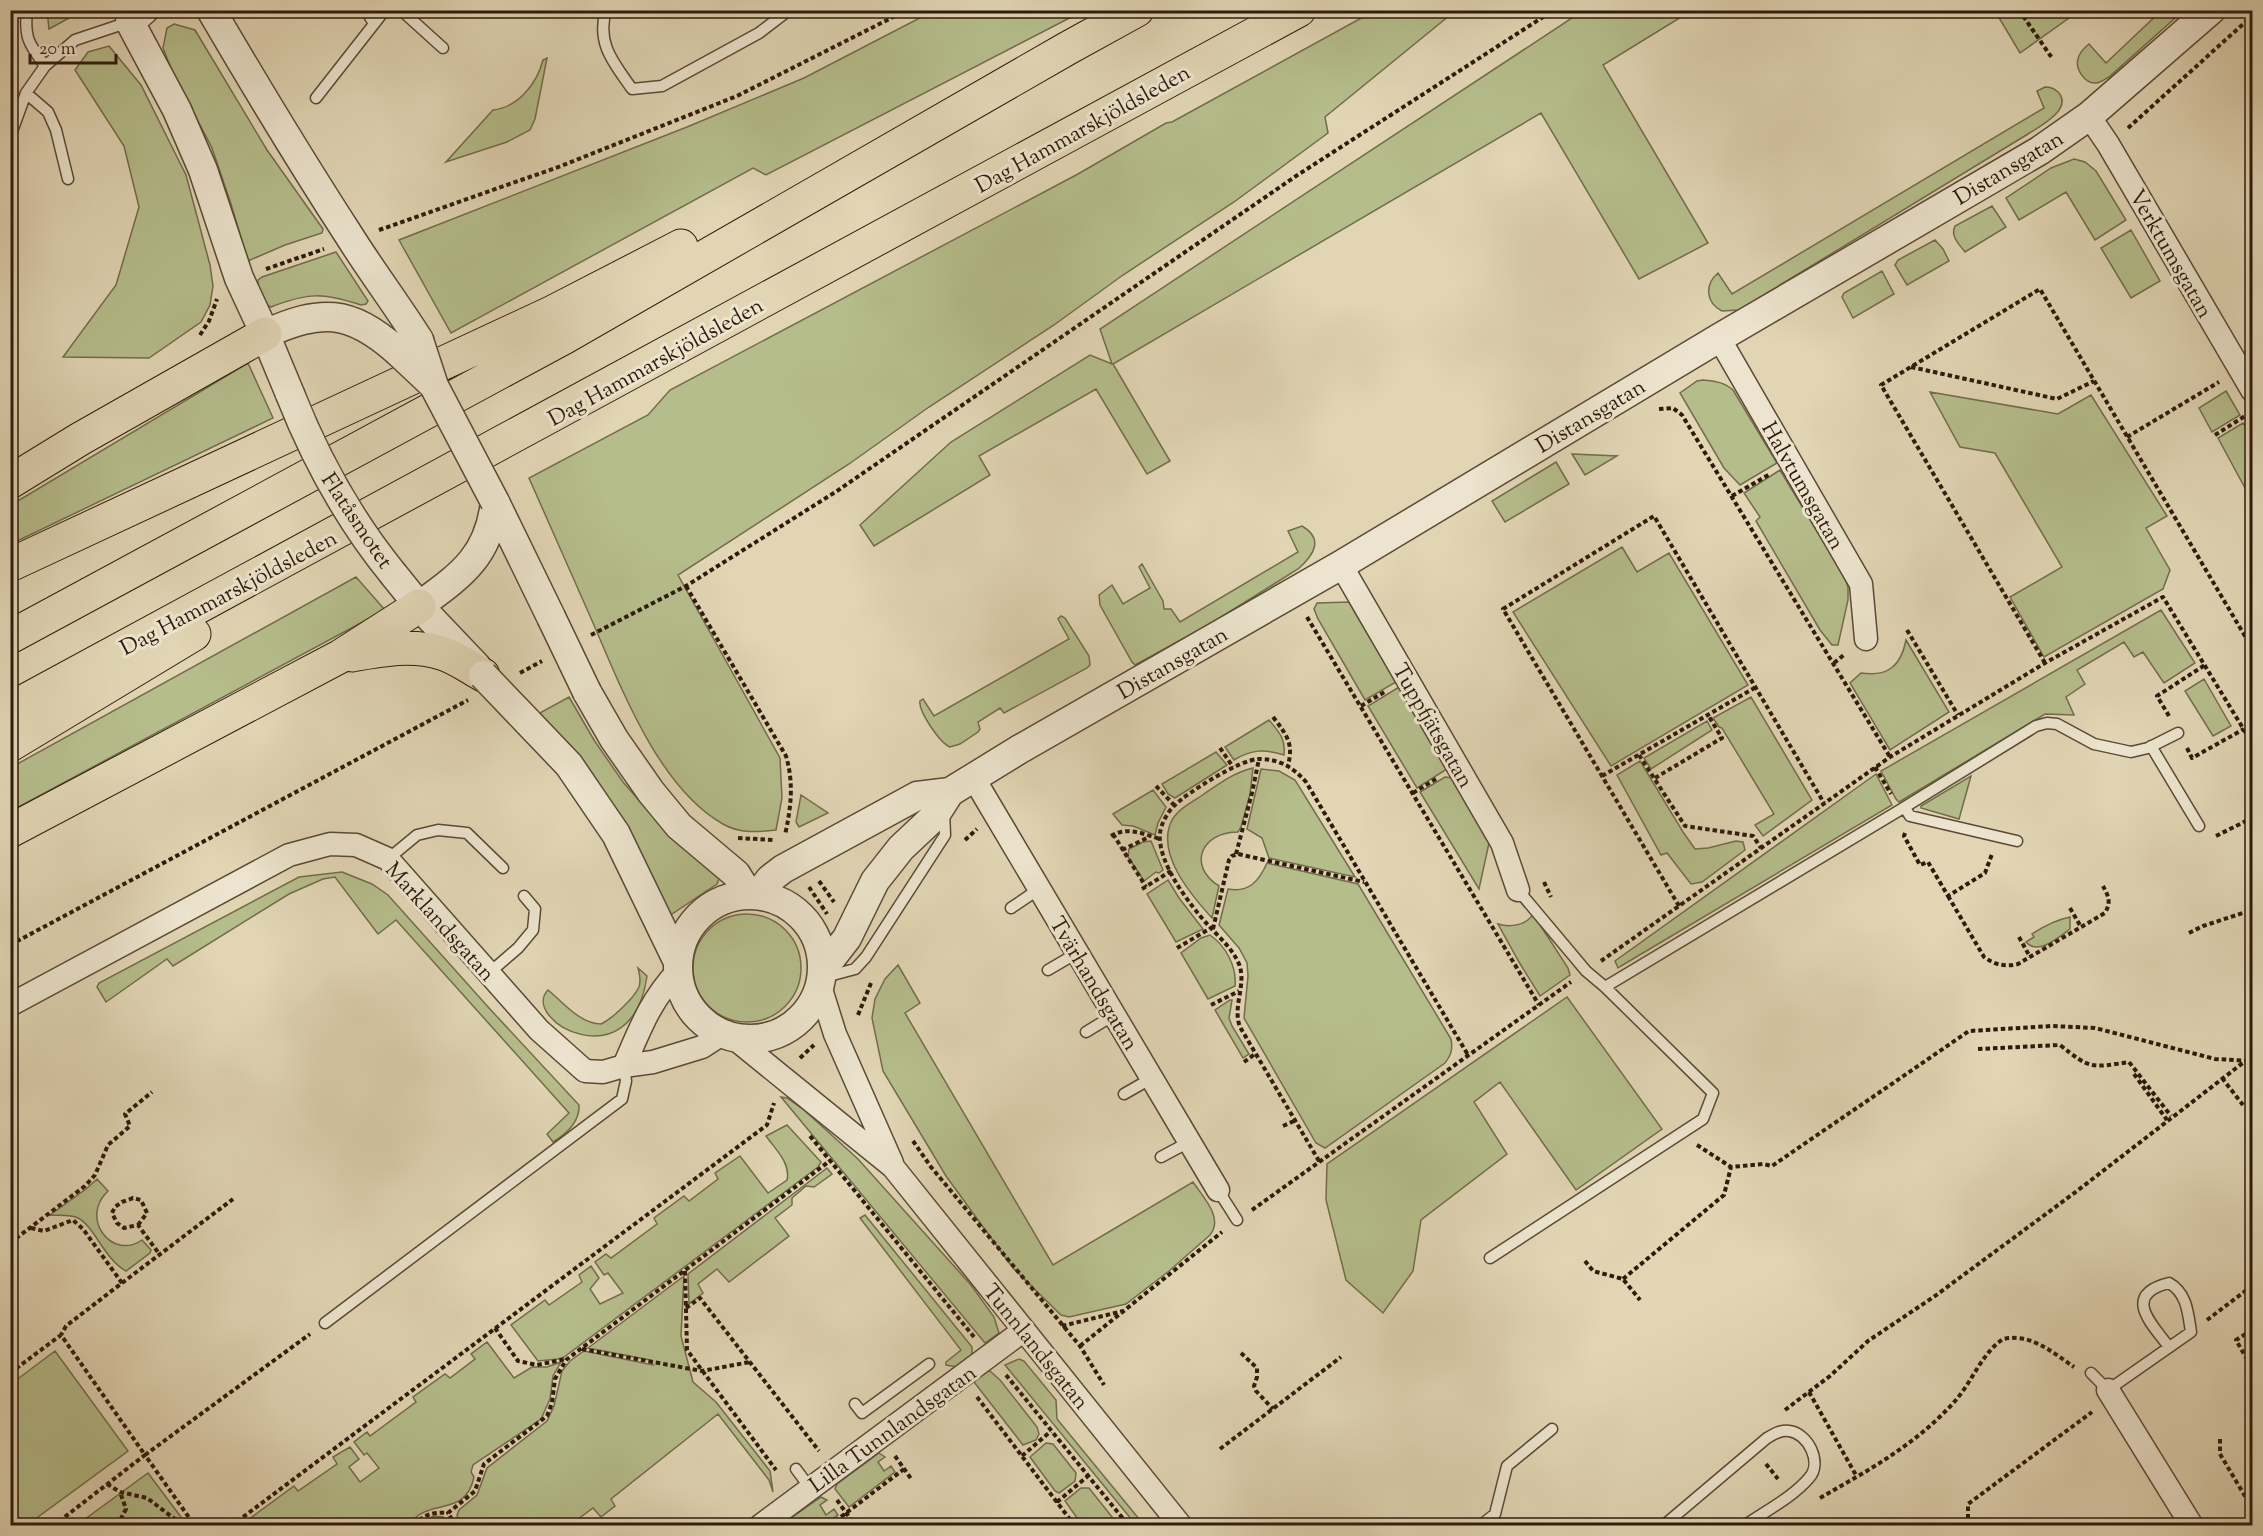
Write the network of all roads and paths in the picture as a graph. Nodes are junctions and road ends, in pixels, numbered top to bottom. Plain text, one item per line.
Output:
1 (27, 10) edge
2 (211, 10) edge
3 (366, 10) edge
4 (385, 10) edge
5 (401, 10) edge
6 (606, 10) edge
7 (789, 10) edge
8 (907, 10) edge
9 (1137, 10) edge
10 (1299, 10) edge
11 (1554, 10) edge
12 (2019, 10) edge
13 (2211, 10) edge
14 (137, 16) edge
15 (2253, 16) edge
16 (374, 24) junction
17 (443, 48) dead end
18 (1068, 48) junction
19 (2052, 58) dead end
20 (45, 66) junction
21 (26, 93) junction
22 (316, 98) dead end
23 (2089, 116) junction
24 (10, 137) edge
25 (2108, 144) junction
26 (68, 179) dead end
27 (351, 240) junction
28 (239, 278) junction
29 (265, 334) junction
30 (1719, 338) junction
31 (193, 341) dead end
32 (407, 345) junction
33 (1911, 367) junction
34 (2240, 370) junction
35 (2094, 381) junction
36 (2253, 390) edge
37 (1657, 409) dead end
38 (2245, 416) dead end
39 (2215, 435) dead end
40 (2127, 437) junction
41 (1790, 462) junction
42 (13, 480) edge
43 (436, 480) junction
44 (1732, 496) junction
45 (497, 513) junction
46 (10, 565) edge
47 (1341, 565) junction
48 (686, 586) junction
49 (419, 606) junction
50 (1304, 614) dead end
51 (1907, 630) dead end
52 (590, 636) dead end
53 (10, 637) edge
54 (1866, 639) dead end
55 (2253, 648) edge
56 (341, 656) junction
57 (549, 658) dead end
58 (2045, 663) dead end
59 (2205, 665) dead end
60 (472, 672) junction
61 (518, 674) dead end
62 (1756, 687) junction
63 (10, 709) edge
64 (1708, 715) junction
65 (1958, 715) dead end
66 (1273, 717) dead end
67 (2176, 728) junction
68 (2244, 729) dead end
69 (10, 745) edge
70 (2151, 746) junction
71 (1220, 748) dead end
72 (1639, 755) junction
73 (1890, 756) dead end
74 (1258, 759) junction
75 (1288, 765) junction
76 (1875, 766) dead end
77 (1233, 767) junction
78 (1602, 776) junction
79 (1655, 778) junction
80 (1156, 786) dead end
81 (955, 790) junction
82 (1824, 802) dead end
83 (1174, 805) junction
84 (1905, 811) junction
85 (995, 814) junction
86 (2253, 818) edge
87 (2199, 826) joint
88 (10, 831) edge
89 (1151, 836) junction
90 (1998, 836) junction
91 (1160, 839) junction
92 (2017, 841) dead end
93 (957, 845) dead end
94 (1761, 848) dead end
95 (1122, 850) junction
96 (1236, 854) junction
97 (388, 859) junction
98 (503, 868) dead end
99 (805, 869) junction
100 (1171, 871) junction
101 (1543, 881) dead end
102 (1365, 882) junction
103 (2103, 886) dead end
104 (1039, 889) junction
105 (1518, 890) joint
106 (753, 895) junction
107 (524, 896) dead end
108 (1948, 896) junction
109 (1553, 901) dead end
110 (1679, 906) dead end
111 (1011, 908) dead end
112 (2070, 908) dead end
113 (2253, 910) edge
114 (845, 921) junction
115 (2081, 927) junction
116 (1212, 929) junction
117 (2189, 933) dead end
118 (2019, 937) dead end
119 (10, 945) edge
120 (1177, 948) dead end
121 (1077, 953) junction
122 (2030, 957) junction
123 (678, 967) junction
124 (1048, 970) dead end
125 (488, 974) junction
126 (822, 978) junction
127 (872, 980) dead end
128 (1605, 987) junction
129 (1239, 991) junction
130 (10, 1005) edge
131 (1211, 1005) dead end
132 (1539, 1005) dead end
133 (1114, 1015) junction
134 (1086, 1032) dead end
135 (835, 1034) junction
136 (728, 1036) junction
137 (1978, 1049) dead end
138 (1255, 1054) junction
139 (1468, 1055) dead end
140 (2253, 1061) edge
141 (1244, 1062) dead end
142 (2244, 1062) junction
143 (624, 1066) junction
144 (2134, 1074) dead end
145 (1152, 1078) junction
146 (2222, 1078) junction
147 (783, 1079) junction
148 (152, 1092) dead end
149 (1124, 1094) dead end
150 (775, 1102) junction
151 (2243, 1105) dead end
152 (783, 1108) dead end
153 (2169, 1118) junction
154 (1294, 1121) junction
155 (1283, 1126) dead end
156 (805, 1130) dead end
157 (1679, 1134) junction
158 (912, 1141) dead end
159 (1190, 1142) junction
160 (1161, 1157) dead end
161 (831, 1160) junction
162 (1319, 1161) dead end
163 (893, 1167) junction
164 (1731, 1167) junction
165 (1218, 1190) joint
166 (233, 1199) dead end
167 (1237, 1220) dead end
168 (138, 1225) junction
169 (10, 1228) edge
170 (31, 1228) junction
171 (18, 1238) junction
172 (10, 1243) edge
173 (160, 1255) junction
174 (1490, 1258) dead end
175 (1586, 1261) dead end
176 (685, 1271) junction
177 (1623, 1279) junction
178 (122, 1283) junction
179 (2253, 1286) edge
180 (1640, 1300) dead end
181 (686, 1308) junction
182 (1124, 1311) dead end
183 (325, 1323) joint
184 (1062, 1326) junction
185 (495, 1329) junction
186 (1024, 1330) junction
187 (2253, 1330) edge
188 (2191, 1332) junction
189 (61, 1335) junction
190 (1868, 1341) dead end
191 (1080, 1347) dead end
192 (2169, 1347) junction
193 (581, 1349) junction
194 (1241, 1353) dead end
195 (990, 1356) junction
196 (570, 1357) junction
197 (1341, 1357) dead end
198 (750, 1362) junction
199 (929, 1364) dead end
200 (2253, 1368) edge
201 (702, 1371) junction
202 (10, 1372) edge
203 (2091, 1372) joint
204 (1809, 1392) dead end
205 (974, 1393) dead end
206 (2110, 1393) junction
207 (855, 1404) dead end
208 (1273, 1409) junction
209 (1552, 1429) dead end
210 (1052, 1431) junction
211 (2220, 1439) dead end
212 (1754, 1448) junction
213 (1220, 1449) dead end
214 (892, 1452) dead end
215 (145, 1455) junction
216 (1022, 1456) junction
217 (796, 1469) dead end
218 (904, 1469) junction
219 (834, 1471) junction
220 (777, 1472) dead end
221 (1088, 1476) junction
222 (1857, 1477) junction
223 (912, 1479) dead end
224 (107, 1484) junction
225 (810, 1488) junction
226 (120, 1492) junction
227 (1791, 1495) junction
228 (834, 1496) dead end
229 (1057, 1502) junction
230 (2253, 1508) edge
231 (448, 1513) junction
232 (846, 1513) junction
233 (854, 1524) dead end
234 (1127, 1525) edge
235 (52, 1526) edge
236 (117, 1526) edge
237 (184, 1526) edge
238 (195, 1526) edge
239 (231, 1526) edge
240 (414, 1526) edge
241 (456, 1526) edge
242 (760, 1526) edge
243 (829, 1526) edge
244 (1075, 1526) edge
245 (1181, 1526) edge
246 (1480, 1526) edge
247 (1663, 1526) edge
248 (1744, 1526) edge
249 (1968, 1526) edge
250 (2192, 1526) edge

1 - 20 lane
2 - 27 street
3 - 16 lane
4 - 16 lane
5 - 17 lane
6 - 7 lane
8 - 27 path
9 - 18 main road
10 - 43 main road, Dag Hammarskjöldsleden
11 - 48 path
12 - 19 path
13 - 23 street, Distansgatan
14 - 20 lane
14 - 28 street, Flatåsmotet
15 - 25 path
16 - 22 lane
18 - 46 main road
18 - 53 main road
20 - 21 lane
21 - 24 lane
21 - 26 lane
23 - 25 street, Verktumsgatan
23 - 30 street, Distansgatan
25 - 34 street, Verktumsgatan
27 - 28 path
27 - 32 street
28 - 29 street, Flatåsmotet
28 - 31 path
29 - 32 street
29 - 42 main road
29 - 49 street, Flatåsmotet, bridge
30 - 41 street, Halvtumsgatan
30 - 47 street, Distansgatan
32 - 45 street, bridge
33 - 35 path
33 - 35 path
33 - 58 path
34 - 36 street, Verktumsgatan
34 - 40 path
35 - 40 path
37 - 44 path
38 - 39 path
40 - 55 path
41 - 44 path
41 - 54 street, Halvtumsgatan
43 - 63 main road, Dag Hammarskjöldsleden
43 - 69 main road
44 - 73 path
45 - 49 street
45 - 106 street, bridge
47 - 81 street, Distansgatan
47 - 105 street, Tuppfjätsgatan
48 - 52 path
48 - 99 path
49 - 56 main road
49 - 60 street, Flatåsmotet
50 - 132 path
51 - 65 path
56 - 60 main road
56 - 88 main road
57 - 61 path
59 - 67 path
60 - 119 path
60 - 123 street, Flatåsmotet, bridge
62 - 64 path
62 - 78 path
62 - 82 path
64 - 72 path
64 - 79 path
66 - 75 path
67 - 68 path
67 - 70 lane
70 - 84 lane
70 - 87 lane
71 - 77 path
72 - 78 path
72 - 79 path
74 - 75 path
74 - 77 path
74 - 96 path
75 - 102 path
76 - 84 path
77 - 83 path
78 - 110 path
79 - 94 path
80 - 83 path
81 - 85 street, Tvärhandsgatan
81 - 99 street, Distansgatan
81 - 114 street, Distansgatan
81 - 126 lane
83 - 91 path
84 - 90 lane
84 - 108 path
84 - 128 lane
85 - 93 path
85 - 104 street, Tvärhandsgatan
86 - 87 path
89 - 91 path
89 - 95 path
89 - 95 path
90 - 92 lane
90 - 108 path
91 - 100 path
95 - 100 path
96 - 102 path
96 - 116 path
97 - 98 lane
97 - 125 street, Marklandsgatan
97 - 130 street, Marklandsgatan
99 - 106 street, Distansgatan
99 - 114 path
99 - 114 path
100 - 116 path
101 - 109 path
102 - 139 path
103 - 115 path
104 - 111 lane
104 - 121 street, Tvärhandsgatan
105 - 128 lane
106 - 123 street
106 - 126 street
107 - 125 lane
108 - 122 path
112 - 115 path
113 - 117 path
114 - 126 street, Distansgatan
115 - 122 path
116 - 120 path
116 - 129 path
118 - 122 path
121 - 124 lane
121 - 133 street, Tvärhandsgatan
123 - 136 street, Flatåsmotet
123 - 143 street
125 - 143 street, Marklandsgatan
126 - 135 street, Tunnlandsgatan
126 - 136 street
127 - 135 path
128 - 157 lane
129 - 131 path
129 - 138 path
133 - 134 lane
133 - 145 street, Tvärhandsgatan
135 - 147 path
135 - 163 street, Tunnlandsgatan
136 - 143 street, Marklandsgatan
136 - 147 street, Tunnlandsgatan
137 - 153 path
138 - 141 path
138 - 154 path
140 - 142 path
142 - 146 path
142 - 164 path
143 - 183 lane
144 - 153 path
145 - 149 lane
145 - 159 street, Tvärhandsgatan
146 - 151 path
146 - 153 path
147 - 150 path
147 - 163 street, Tunnlandsgatan
148 - 170 path
150 - 152 path
150 - 185 path
153 - 190 path
154 - 155 path
154 - 162 path
156 - 161 path
157 - 164 path
157 - 174 lane
158 - 184 path
159 - 160 lane
159 - 165 street, Tvärhandsgatan
161 - 176 path
161 - 195 path
163 - 186 street, Tunnlandsgatan
164 - 177 path
165 - 167 lane
166 - 173 path
168 - 168 path
168 - 173 path
169 - 171 path
170 - 171 path
170 - 178 path
171 - 172 path
173 - 178 path
175 - 177 path
176 - 181 path
176 - 193 path
177 - 180 path
178 - 189 path
179 - 188 path
181 - 198 path
181 - 201 path
182 - 184 path
183 - 215 path
184 - 191 path
185 - 196 path
185 - 239 path
186 - 195 street, Lilla Tunnlandsgatan
186 - 245 street, Tunnlandsgatan
187 - 200 path
188 - 192 lane
188 - 192 lane
189 - 202 path
189 - 215 path
192 - 206 lane
193 - 196 path
193 - 201 path
194 - 208 path
195 - 210 path
195 - 219 street, Lilla Tunnlandsgatan
196 - 231 path
197 - 208 path
198 - 201 path
198 - 219 path
199 - 207 lane
201 - 220 path
203 - 206 lane
203 - 222 path
204 - 222 path
205 - 216 path
206 - 249 path
206 - 250 street
208 - 213 path
209 - 246 lane
210 - 216 path
210 - 221 path
211 - 230 path
212 - 227 path
212 - 227 lane
212 - 247 lane
214 - 218 path
215 - 224 path
215 - 238 path
216 - 229 path
217 - 225 lane
218 - 223 path
218 - 232 path
219 - 225 street, Lilla Tunnlandsgatan
221 - 229 path
221 - 234 path
222 - 227 path
224 - 226 path
224 - 235 path
225 - 242 street, Lilla Tunnlandsgatan
226 - 236 path
226 - 237 path
227 - 248 lane
228 - 232 path
229 - 244 path
231 - 240 path
231 - 241 path
232 - 233 path
232 - 243 path

